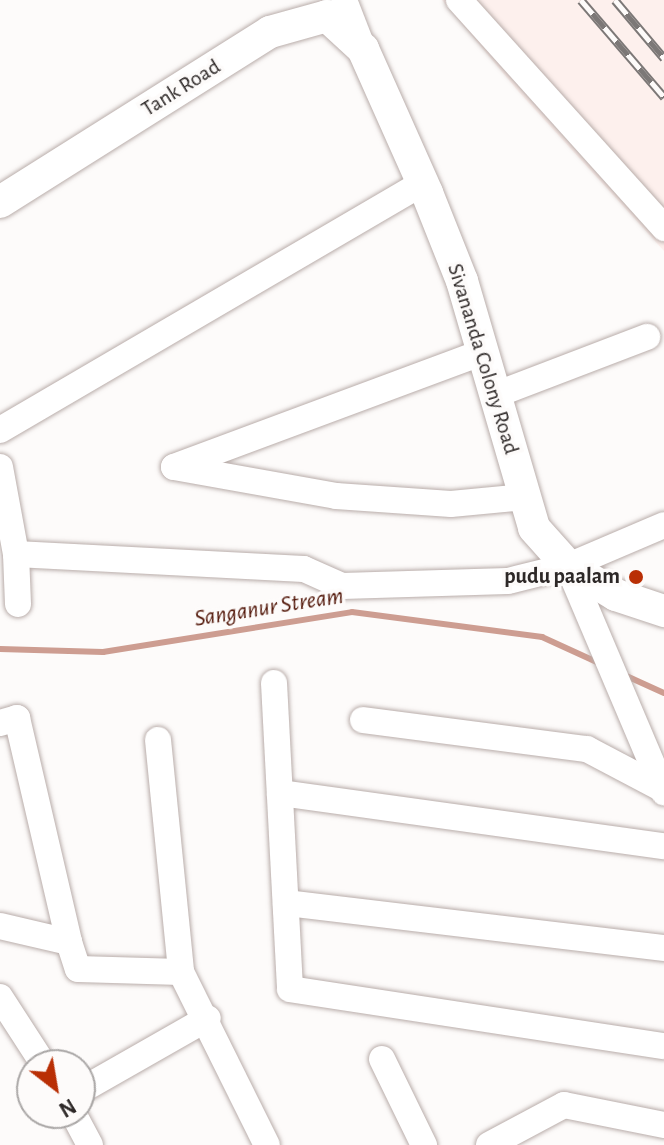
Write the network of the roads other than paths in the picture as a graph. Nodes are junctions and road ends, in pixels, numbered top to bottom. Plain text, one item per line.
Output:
1 (344, 0) edge
2 (459, 0) edge
3 (363, 49) junction
4 (422, 183) junction
5 (0, 202) edge
6 (664, 228) edge
7 (647, 337) dead end
8 (483, 352) junction
9 (495, 395) junction
10 (0, 430) edge
11 (0, 467) edge
12 (525, 497) junction
13 (664, 525) edge
14 (16, 554) junction
15 (568, 566) junction
16 (18, 604) dead end
17 (664, 611) edge
18 (274, 683) dead end
19 (363, 720) dead end
20 (0, 723) edge
21 (158, 740) dead end
22 (663, 790) edge
23 (280, 793) junction
24 (664, 846) edge
25 (286, 903) junction
26 (0, 926) edge
27 (69, 942) junction
28 (664, 948) edge
29 (181, 972) junction
30 (0, 997) edge
31 (208, 1018) junction
32 (664, 1046) edge
33 (34, 1049) edge
34 (382, 1059) dead end
35 (96, 1082) edge
36 (664, 1125) edge
37 (267, 1145) edge
38 (424, 1145) edge
39 (489, 1145) edge

1 - 3 street
2 - 6 street
3 - 4 main road, Sivananda Colony Road
3 - 5 main road, Tank Road
4 - 8 main road, Sivananda Colony Road
4 - 10 street
7 - 9 street
8 - 9 main road, Sivananda Colony Road
8 - 12 street
9 - 12 main road, Sivananda Colony Road
11 - 14 street
12 - 15 main road, Sivananda Colony Road
13 - 15 street
14 - 15 street
14 - 16 street
15 - 17 main road, Sivananda Colony Road
15 - 22 street
18 - 23 street
19 - 22 street
20 - 27 street
21 - 29 street
23 - 24 street
23 - 25 street
25 - 28 street
25 - 32 street
26 - 27 street
27 - 29 street
29 - 31 street
30 - 33 street
31 - 35 street
31 - 37 street
34 - 38 street
36 - 39 street

